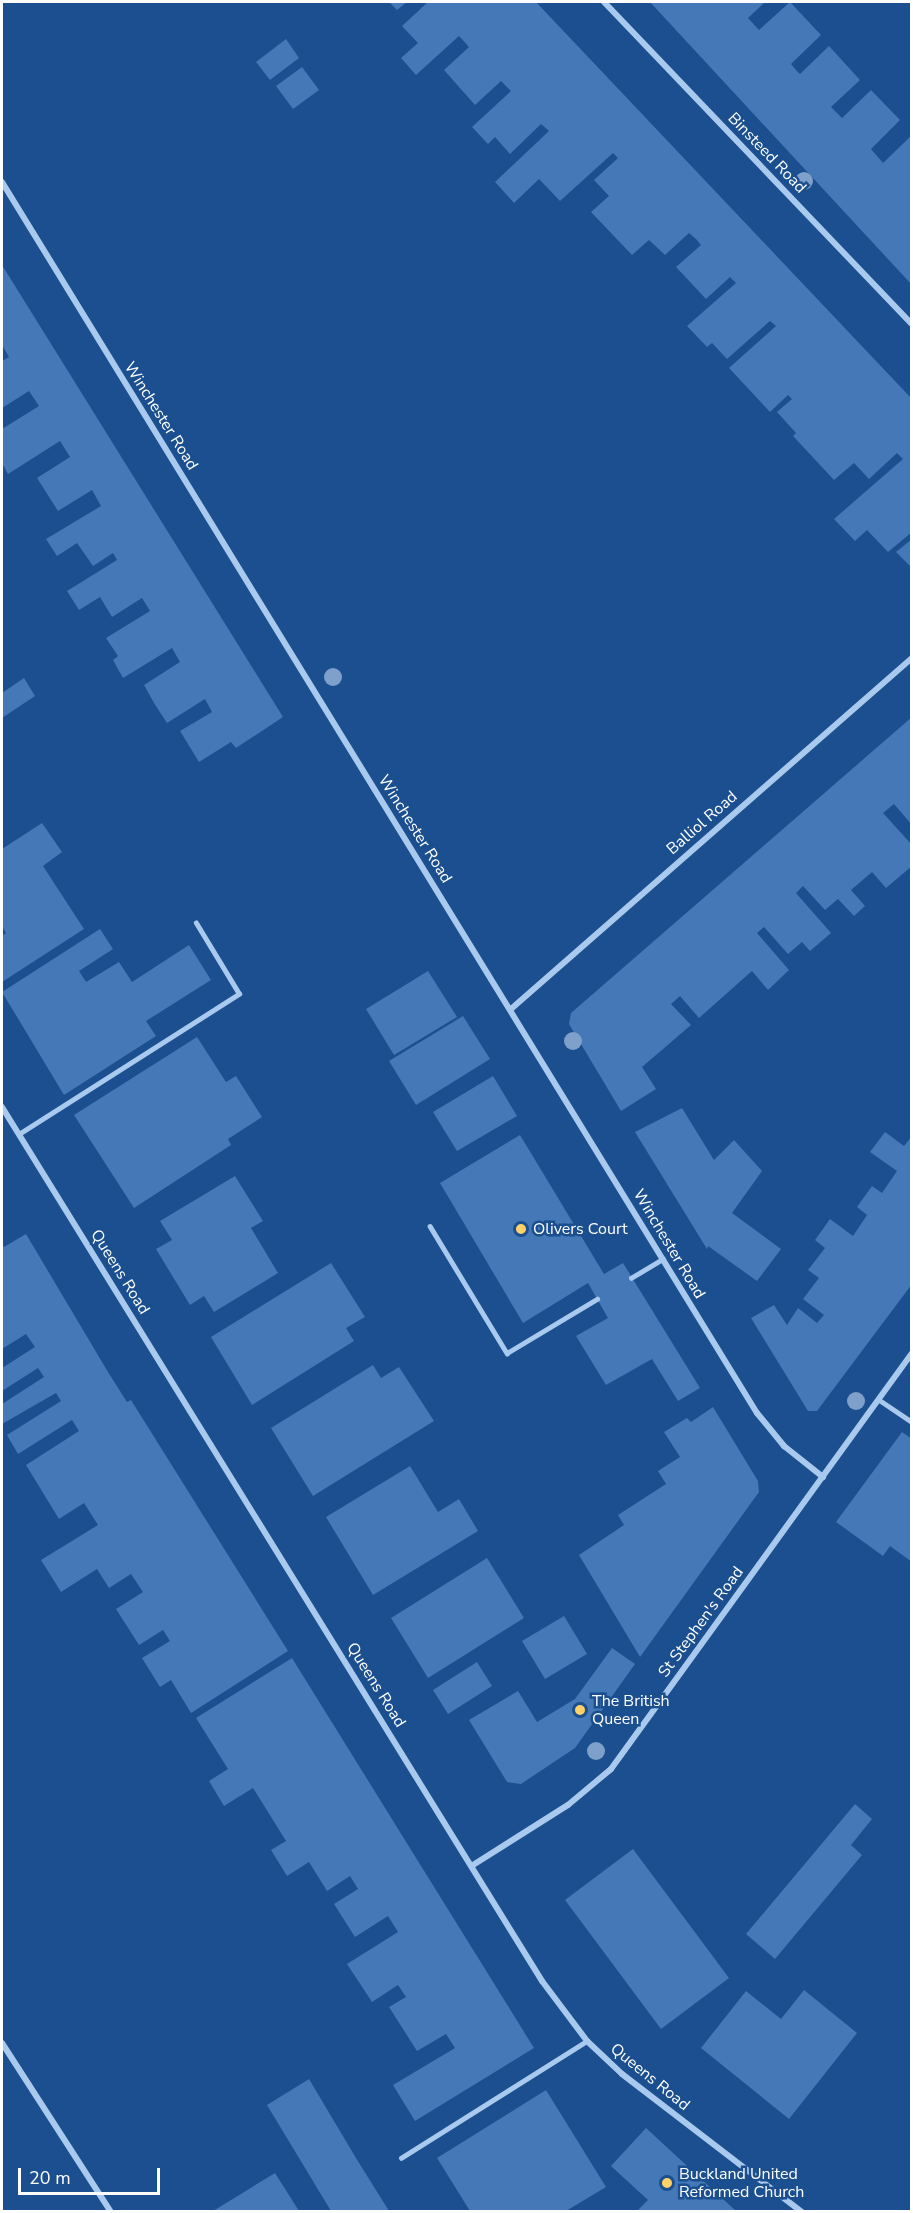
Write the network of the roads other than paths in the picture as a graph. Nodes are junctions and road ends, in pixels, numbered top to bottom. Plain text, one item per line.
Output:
1 (604, 2) edge
2 (2, 182) edge
3 (912, 324) edge
4 (912, 658) edge
5 (196, 923) dead end
6 (511, 1009) junction
7 (2, 1107) edge
8 (19, 1134) junction
9 (430, 1226) dead end
10 (663, 1259) junction
11 (631, 1278) dead end
12 (597, 1299) dead end
13 (912, 1353) edge
14 (878, 1399) junction
15 (912, 1422) edge
16 (823, 1477) junction
17 (473, 1865) junction
18 (587, 2041) junction
19 (2, 2043) edge
20 (401, 2158) dead end
21 (111, 2211) edge
22 (802, 2211) edge

1 - 3 street, Binsteed Road
2 - 6 street, Winchester Road
4 - 6 street, Balliol Road
5 - 8 lane
6 - 10 street, Winchester Road
7 - 8 street, Queens Road
8 - 17 street, Queens Road
9 - 12 lane
10 - 11 lane
10 - 16 street, Winchester Road
13 - 14 street, St Stephen's Road
14 - 15 lane
14 - 16 street, St Stephen's Road
16 - 17 street, St Stephen's Road
17 - 18 street, Queens Road
18 - 20 lane
18 - 22 street, Queens Road
19 - 21 street

